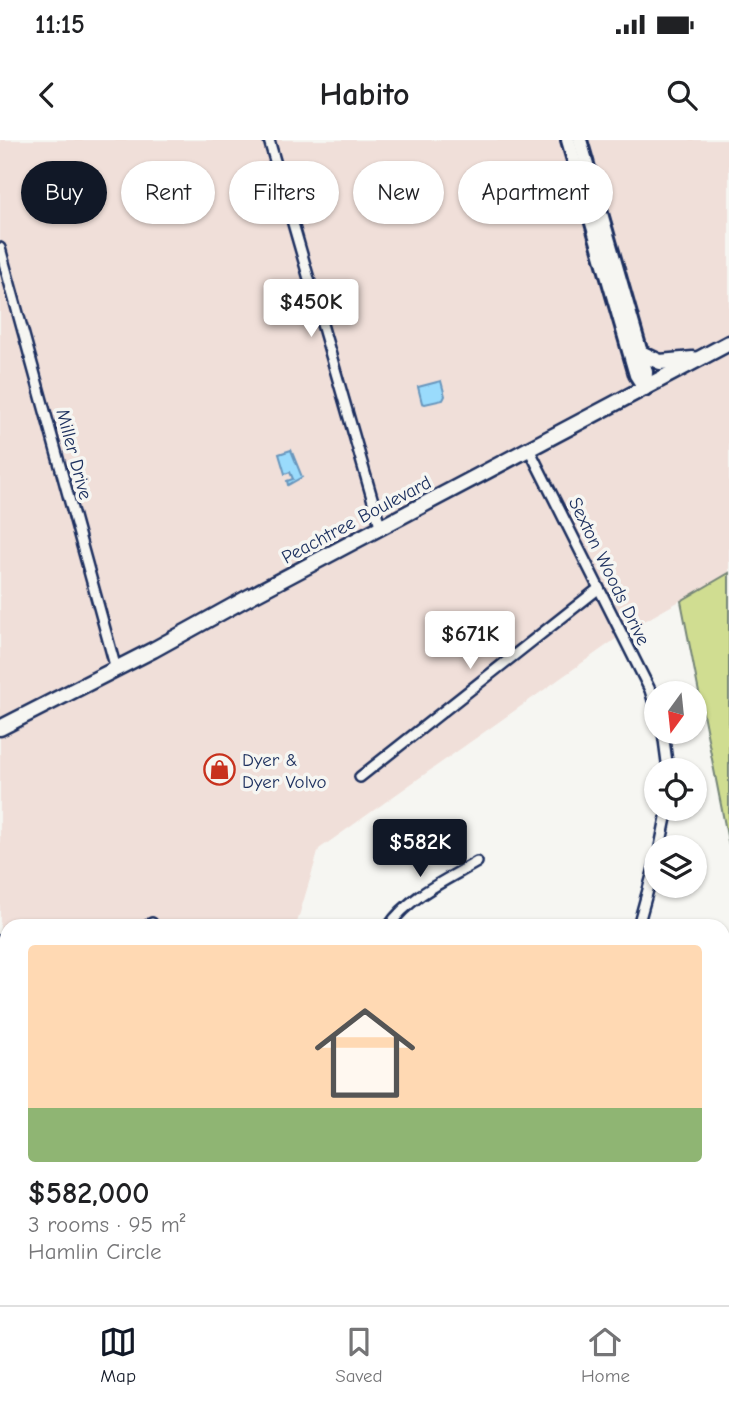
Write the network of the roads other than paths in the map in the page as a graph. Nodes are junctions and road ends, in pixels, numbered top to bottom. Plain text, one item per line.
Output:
1 (269, 140) edge
2 (568, 140) edge
3 (580, 140) edge
4 (0, 248) edge
5 (729, 344) edge
6 (641, 353) junction
7 (701, 358) junction
8 (645, 389) junction
9 (529, 449) junction
10 (381, 529) junction
11 (598, 589) junction
12 (116, 669) junction
13 (645, 681) edge
14 (0, 728) edge
15 (360, 777) dead end
16 (477, 862) dead end
17 (646, 898) edge
18 (393, 919) edge
19 (640, 919) edge

1 - 10 street
2 - 8 main road
3 - 6 main road
4 - 12 street, Miller Drive
5 - 7 highway, Peachtree Boulevard
6 - 7 highway
6 - 8 main road
7 - 8 highway, Peachtree Boulevard
8 - 9 highway, Peachtree Boulevard
9 - 10 highway, Peachtree Boulevard
9 - 11 street, Sexton Woods Drive
10 - 12 highway, Peachtree Boulevard
11 - 13 street, Sexton Woods Drive
11 - 15 street
12 - 14 highway, Peachtree Boulevard
16 - 18 street
17 - 19 street

